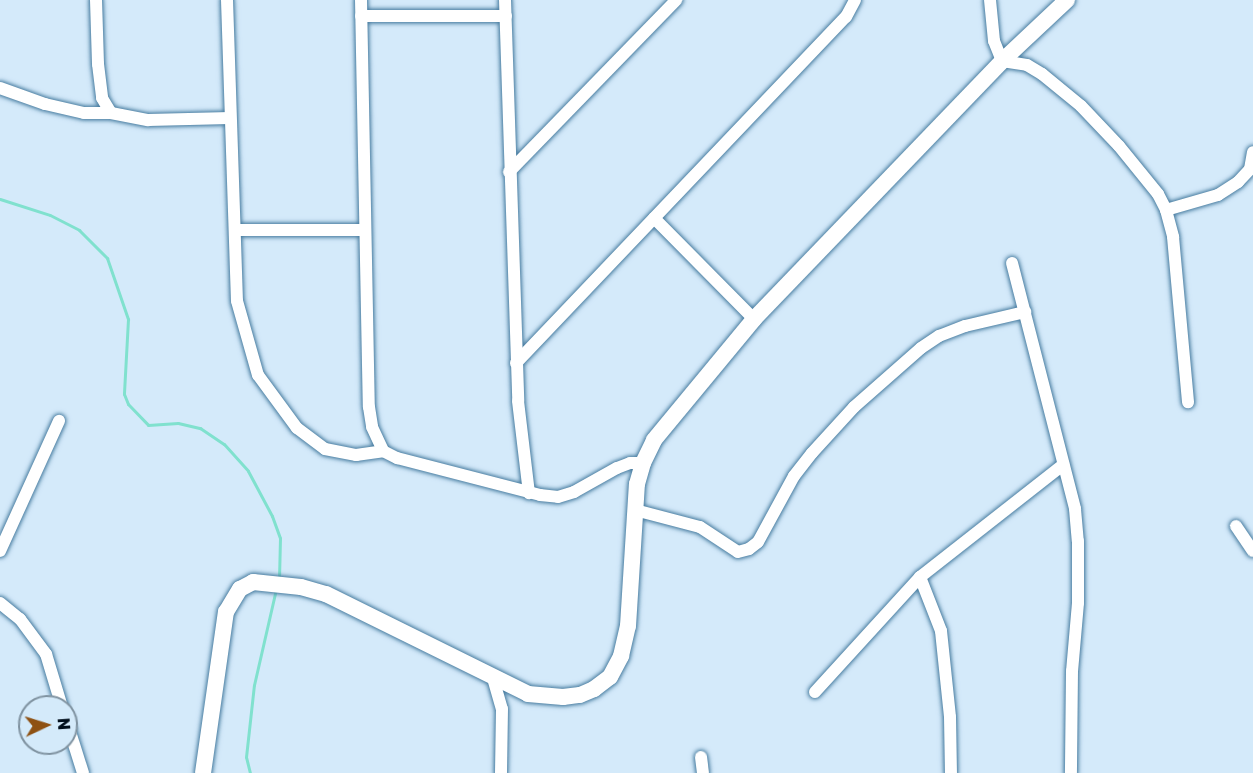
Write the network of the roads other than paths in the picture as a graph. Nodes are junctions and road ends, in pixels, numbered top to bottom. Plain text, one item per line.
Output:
1 (96, 0) edge
2 (227, 0) edge
3 (361, 0) edge
4 (505, 0) edge
5 (676, 0) edge
6 (855, 0) edge
7 (990, 0) edge
8 (1067, 0) edge
9 (361, 16) junction
10 (506, 16) junction
11 (1002, 61) junction
12 (0, 88) edge
13 (111, 113) junction
14 (230, 118) junction
15 (1253, 152) edge
16 (509, 172) junction
17 (1166, 210) junction
18 (654, 218) junction
19 (236, 230) junction
20 (365, 230) junction
21 (1012, 263) dead end
22 (1025, 312) junction
23 (754, 319) junction
24 (516, 363) junction
25 (1188, 402) dead end
26 (59, 421) dead end
27 (383, 451) junction
28 (643, 463) junction
29 (1063, 465) junction
30 (529, 493) junction
31 (635, 510) junction
32 (1236, 526) dead end
33 (0, 551) edge
34 (1253, 551) edge
35 (920, 577) junction
36 (0, 603) edge
37 (493, 678) junction
38 (815, 692) dead end
39 (58, 695) edge
40 (77, 755) edge
41 (701, 757) dead end
42 (83, 773) edge
43 (203, 773) edge
44 (501, 773) edge
45 (703, 773) edge
46 (951, 773) edge
47 (1071, 773) edge

1 - 13 street
2 - 14 street
3 - 9 street
4 - 10 street
5 - 16 street
6 - 18 street
7 - 11 street
8 - 11 street
9 - 10 street
9 - 20 street
10 - 16 street
11 - 17 street
11 - 23 street
12 - 13 street
13 - 14 street
14 - 19 street
15 - 17 street
16 - 24 street
17 - 25 street
18 - 23 street
18 - 24 street
19 - 20 street
19 - 27 street
20 - 27 street
21 - 22 street
22 - 29 street
22 - 31 street
23 - 28 street
24 - 30 street
26 - 33 street
27 - 30 street
28 - 30 street
28 - 31 street
29 - 35 street
29 - 47 street
31 - 37 street
32 - 34 street
35 - 38 street
35 - 46 street
36 - 39 street
37 - 43 street
37 - 44 street
40 - 42 street
41 - 45 street

